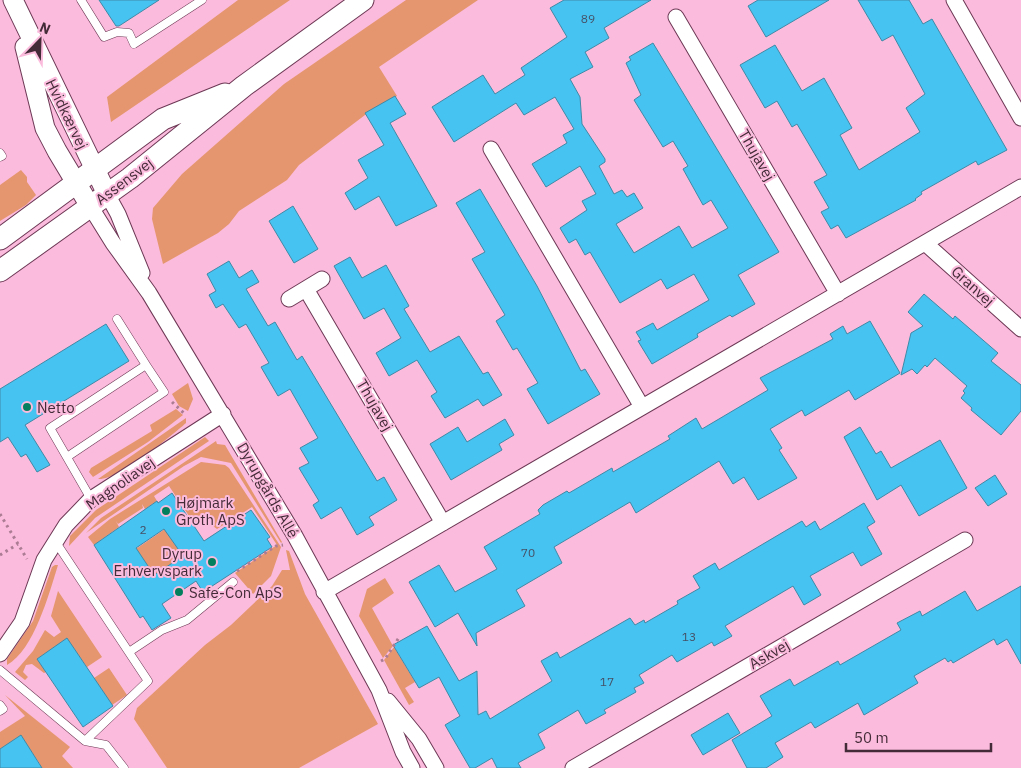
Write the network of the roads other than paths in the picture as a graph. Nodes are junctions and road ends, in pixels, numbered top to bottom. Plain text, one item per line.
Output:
1 (82, 0) edge
2 (202, 0) edge
3 (362, 0) edge
4 (954, 0) edge
5 (14, 3) edge
6 (676, 17) dead end
7 (244, 86) junction
8 (1021, 118) edge
9 (491, 150) dead end
10 (0, 153) edge
11 (0, 158) edge
12 (94, 169) junction
13 (76, 182) junction
14 (1021, 187) edge
15 (99, 200) junction
16 (0, 239) edge
17 (925, 243) junction
18 (0, 270) edge
19 (322, 279) dead end
20 (306, 289) junction
21 (150, 293) junction
22 (838, 294) junction
23 (289, 299) dead end
24 (117, 319) dead end
25 (1021, 329) edge
26 (146, 366) junction
27 (642, 408) junction
28 (224, 414) junction
29 (67, 457) junction
30 (91, 499) junction
31 (443, 523) junction
32 (965, 540) dead end
33 (55, 541) junction
34 (233, 582) road end
35 (324, 592) junction
36 (129, 652) junction
37 (0, 654) edge
38 (0, 670) edge
39 (379, 690) junction
40 (0, 704) edge
41 (0, 712) edge
42 (85, 741) junction
43 (124, 768) edge
44 (412, 768) edge
45 (436, 768) edge
46 (573, 768) edge

1 - 2 lane
3 - 7 main road, Assensvej
4 - 8 street
5 - 12 street, Hvidkærvej
5 - 13 street, Hvidkærvej
6 - 22 street, Thujavej
7 - 12 main road, Assensvej
7 - 15 main road, Assensvej
9 - 27 street
10 - 11 lane
12 - 13 main road, Assensvej
12 - 15 street, Hvidkærvej
13 - 15 street, Hvidkærvej
13 - 16 main road, Assensvej
14 - 17 street
15 - 18 main road, Assensvej
15 - 21 street, Dyrupgårds Allé
15 - 21 street, Dyrupgårds Allé
17 - 22 street
17 - 25 street, Granvej
19 - 20 street
20 - 23 street
20 - 31 street, Thujavej
21 - 28 street, Dyrupgårds Allé
22 - 27 street
24 - 26 lane
26 - 29 lane
26 - 29 lane
27 - 31 street
28 - 30 street, Magnoliavej
28 - 35 street, Dyrupgårds Allé
29 - 30 lane
30 - 33 street, Magnoliavej
31 - 35 street
32 - 46 street, Askvej
33 - 36 lane
33 - 37 street, Magnoliavej
34 - 36 lane
35 - 39 street, Dyrupgårds Allé
36 - 42 lane
38 - 42 lane
39 - 44 street, Dyrupgårds Allé
39 - 45 street, Dyrupgårds Allé
40 - 41 lane
42 - 43 lane

